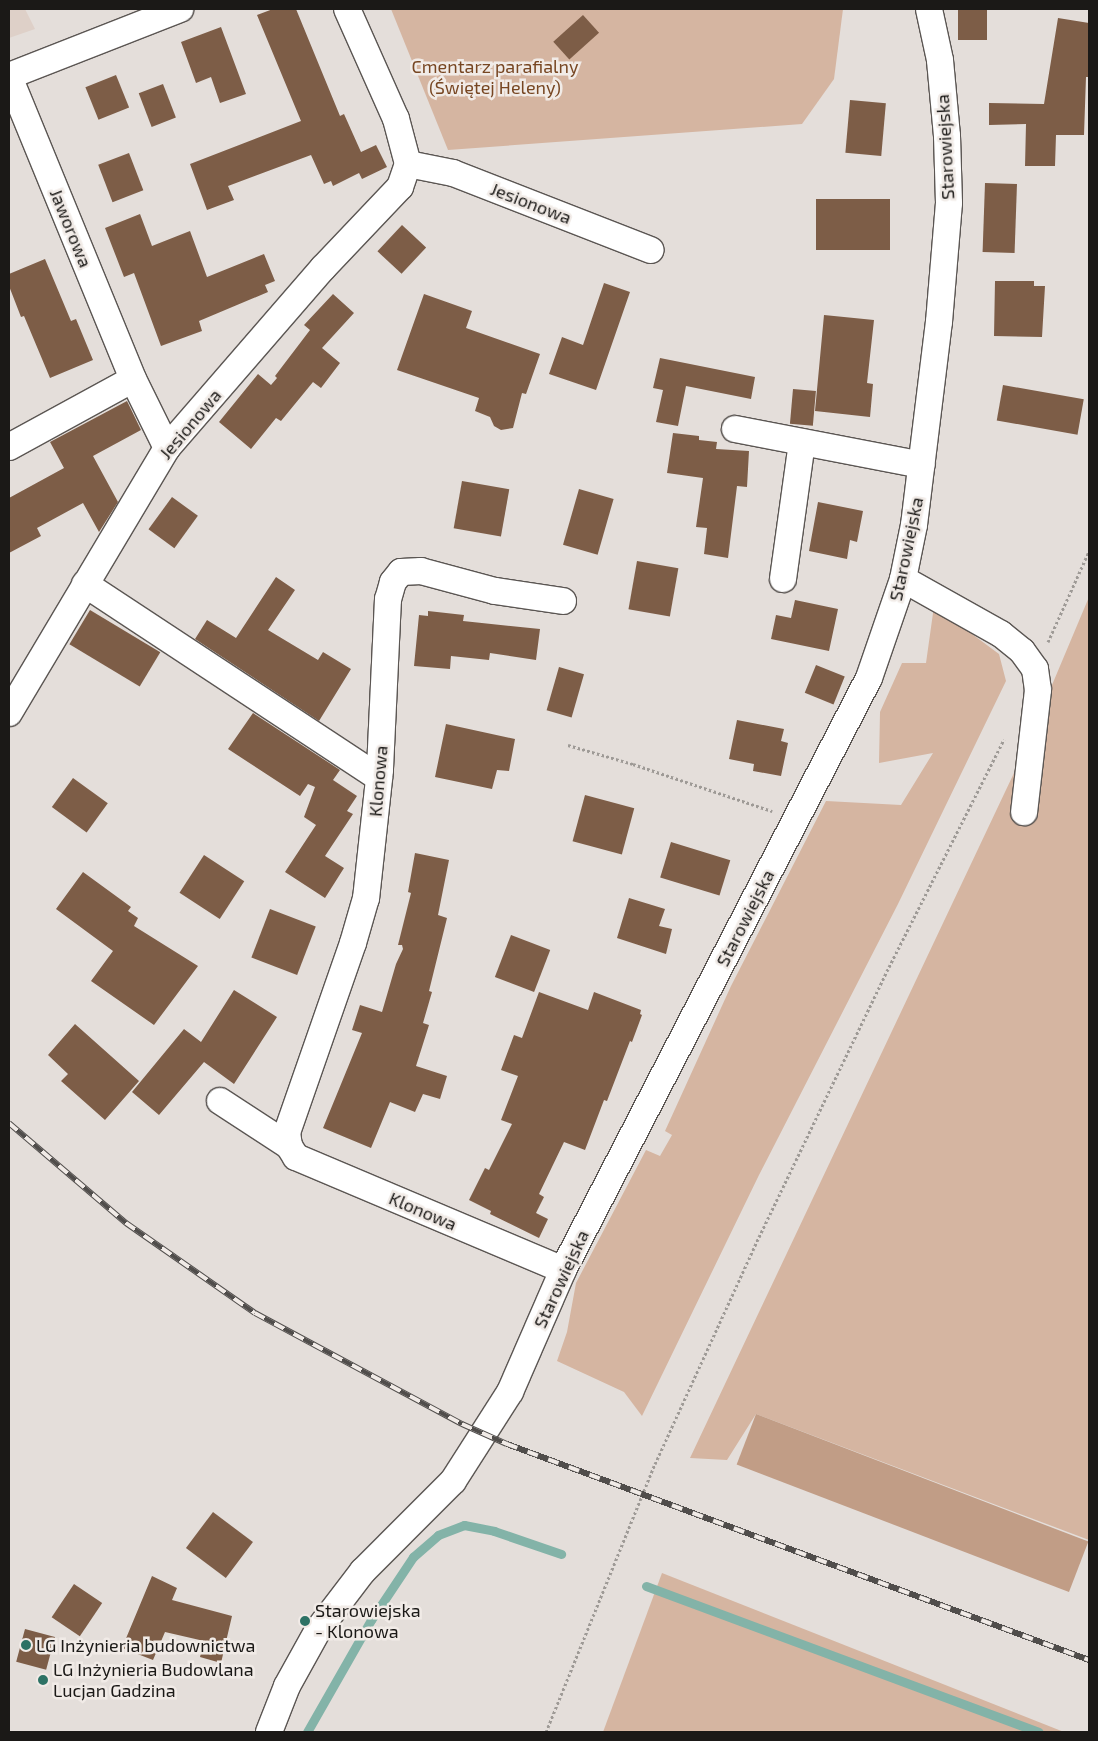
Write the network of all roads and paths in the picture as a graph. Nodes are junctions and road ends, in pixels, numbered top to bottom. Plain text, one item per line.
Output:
1 (180, 9) edge
2 (347, 9) edge
3 (929, 9) edge
4 (9, 76) edge
5 (408, 164) junction
6 (651, 250) dead end
7 (132, 379) junction
8 (735, 429) dead end
9 (802, 442) junction
10 (9, 447) edge
11 (167, 448) junction
12 (922, 465) junction
13 (1089, 552) edge
14 (783, 578) dead end
15 (902, 578) junction
16 (86, 584) junction
17 (563, 601) dead end
18 (1035, 669) junction
19 (9, 713) edge
20 (1008, 730) dead end
21 (568, 745) dead end
22 (380, 778) junction
23 (1024, 812) dead end
24 (796, 819) junction
25 (220, 1101) dead end
26 (289, 1146) junction
27 (563, 1270) junction
28 (269, 1732) edge
29 (546, 1732) edge

1 - 4 street
2 - 5 street
3 - 12 street, Starowiejska
4 - 7 street, Jaworowa
5 - 6 street, Jesionowa
5 - 11 street, Jesionowa
7 - 10 street
7 - 11 street, Jaworowa
8 - 9 street
9 - 12 street
9 - 14 street
11 - 16 street, Jesionowa
12 - 15 street, Starowiejska
13 - 18 path
15 - 18 street
15 - 24 street, Starowiejska
16 - 19 street, Jesionowa
16 - 22 street
17 - 22 street, Klonowa
18 - 23 street
20 - 29 path
21 - 24 path
22 - 26 street, Klonowa
24 - 27 street, Starowiejska
25 - 26 street, Klonowa
26 - 27 street, Klonowa
27 - 28 street, Starowiejska

